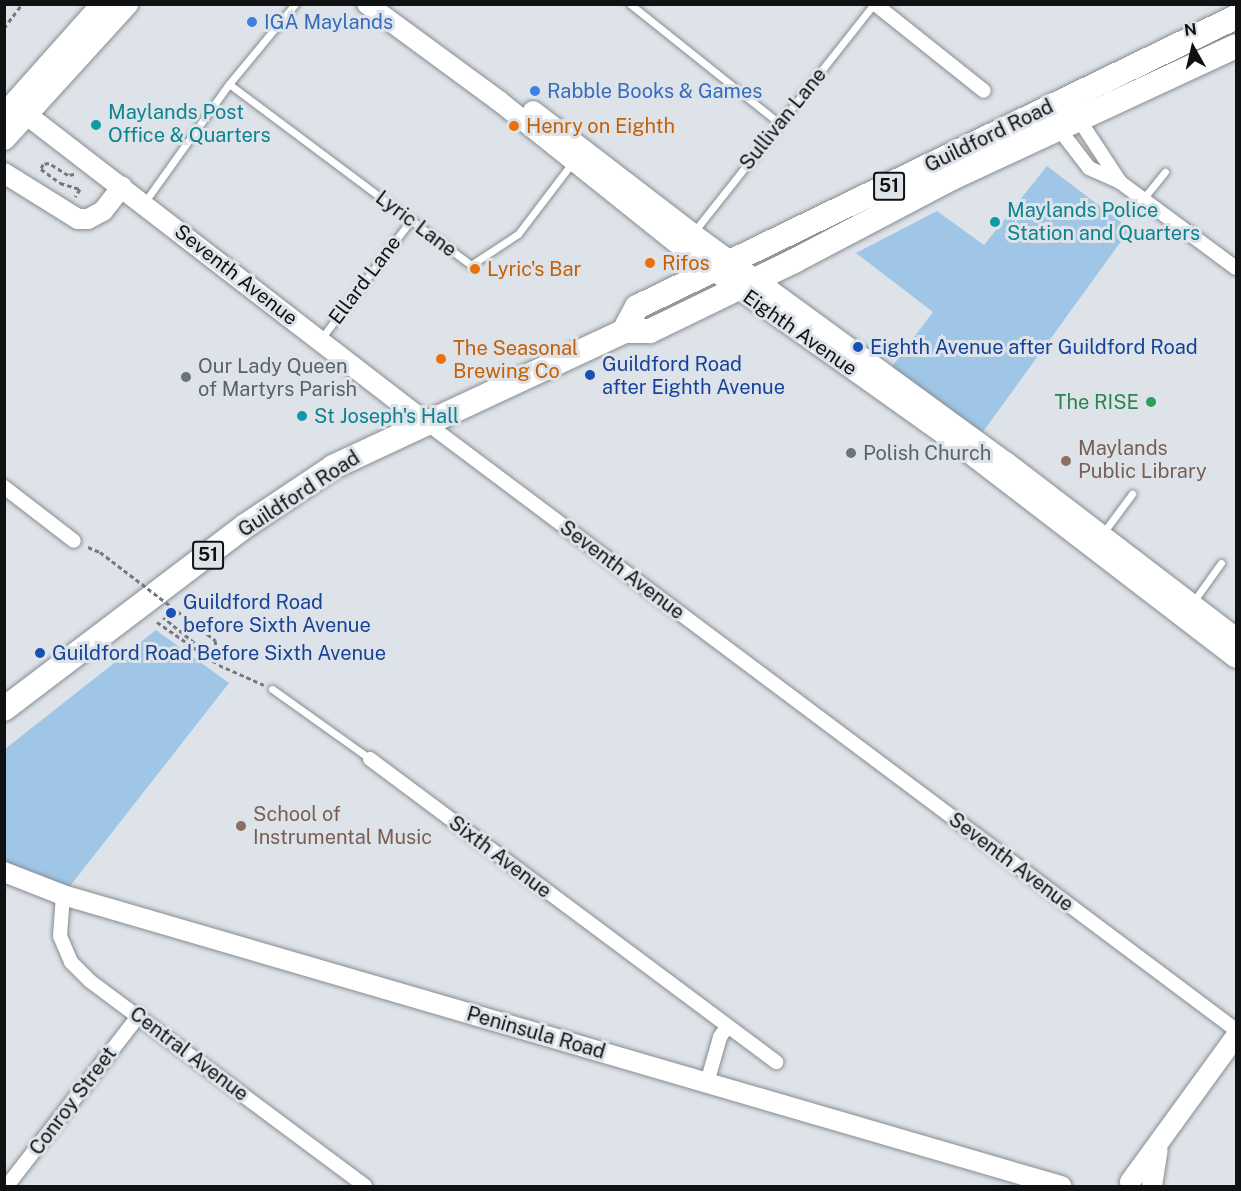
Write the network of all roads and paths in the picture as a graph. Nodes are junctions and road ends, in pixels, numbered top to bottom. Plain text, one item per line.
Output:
1 (22, 4) edge
2 (101, 4) edge
3 (127, 4) edge
4 (295, 4) edge
5 (367, 4) edge
6 (389, 4) edge
7 (630, 4) edge
8 (874, 4) edge
9 (1236, 17) edge
10 (4, 28) edge
11 (1236, 46) edge
12 (229, 84) junction
13 (984, 91) dead end
14 (15, 111) edge
15 (1062, 113) junction
16 (779, 123) junction
17 (4, 139) edge
18 (579, 154) junction
19 (86, 162) junction
20 (1165, 172) dead end
21 (8, 175) edge
22 (1120, 182) junction
23 (122, 187) junction
24 (1143, 199) junction
25 (47, 202) junction
26 (144, 203) junction
27 (411, 220) junction
28 (692, 233) junction
29 (723, 267) junction
30 (1236, 268) edge
31 (747, 284) junction
32 (624, 331) junction
33 (319, 341) junction
34 (425, 422) junction
35 (4, 487) edge
36 (1131, 494) dead end
37 (74, 541) dead end
38 (1097, 541) junction
39 (100, 552) dead end
40 (1221, 563) dead end
41 (1187, 610) junction
42 (163, 617) dead end
43 (157, 622) dead end
44 (1236, 638) edge
45 (1236, 658) edge
46 (272, 689) joint
47 (4, 709) edge
48 (370, 759) joint
49 (7, 876) edge
50 (63, 895) junction
51 (139, 1015) junction
52 (727, 1027) junction
53 (1236, 1030) edge
54 (1236, 1036) edge
55 (776, 1062) dead end
56 (707, 1083) junction
57 (1158, 1148) junction
58 (1132, 1185) edge
59 (7, 1186) edge
60 (364, 1186) edge
61 (1061, 1186) edge
62 (1152, 1186) edge

1 - 10 path
2 - 14 main road
3 - 14 main road
4 - 12 lane
5 - 18 street, Eighth Avenue
6 - 18 street, Eighth Avenue
7 - 16 lane
8 - 13 street
8 - 16 lane, Sullivan Lane
9 - 15 highway, Guildford Road / 51
11 - 15 highway, Guildford Road / 51
12 - 26 lane
12 - 27 lane, Lyric Lane
14 - 17 main road
14 - 19 street, Seventh Avenue
15 - 22 street
15 - 22 street
15 - 29 highway, Guildford Road / 51
15 - 31 highway, Guildford Road / 51
16 - 28 lane, Sullivan Lane
18 - 27 lane, Lyric Lane
18 - 28 street, Eighth Avenue
18 - 29 street, Eighth Avenue
19 - 23 street, Seventh Avenue
19 - 25 path
20 - 24 lane
21 - 25 street
22 - 24 street
23 - 25 street
23 - 26 street, Seventh Avenue
24 - 30 street
26 - 33 street, Seventh Avenue
27 - 33 lane, Ellard Lane
28 - 29 street, Eighth Avenue
29 - 31 street, Eighth Avenue
29 - 32 highway, Guildford Road / 51
31 - 32 highway, Guildford Road / 51
31 - 38 street, Eighth Avenue
32 - 34 highway, Guildford Road / 51
33 - 34 street, Seventh Avenue
34 - 47 highway, Guildford Road / 51
34 - 53 street, Seventh Avenue
35 - 37 street
36 - 38 lane
38 - 41 street, Eighth Avenue
39 - 42 path, bridge
40 - 41 lane
41 - 44 street, Eighth Avenue
41 - 45 street, Eighth Avenue
43 - 46 path
46 - 48 lane, Sixth Avenue
48 - 52 street, Sixth Avenue
49 - 50 street, Peninsula Road
50 - 51 street, Central Avenue
50 - 56 street, Peninsula Road
51 - 59 street, Conroy Street
51 - 60 street, Central Avenue
52 - 55 street, Sixth Avenue
52 - 56 street
54 - 57 street
56 - 61 street, Peninsula Road
57 - 58 street
57 - 62 street

